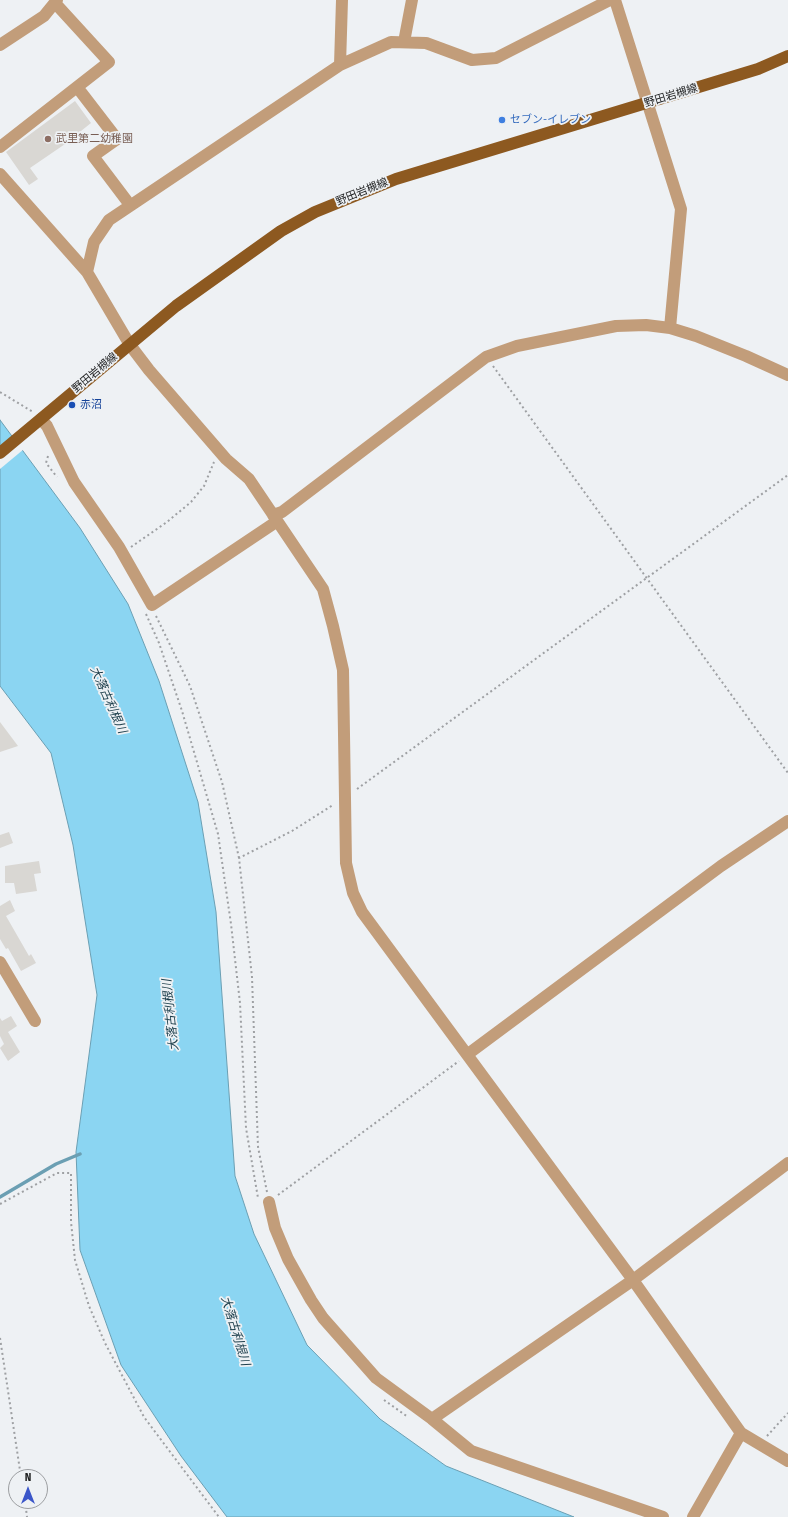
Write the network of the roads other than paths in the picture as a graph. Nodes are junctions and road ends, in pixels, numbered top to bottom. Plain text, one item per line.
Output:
1 (342, 0) edge
2 (412, 0) edge
3 (610, 0) edge
4 (615, 0) edge
5 (56, 1) edge
6 (404, 42) junction
7 (0, 45) edge
8 (788, 56) edge
9 (340, 65) junction
10 (77, 87) junction
11 (648, 102) junction
12 (0, 147) edge
13 (0, 174) edge
14 (130, 205) junction
15 (87, 272) junction
16 (670, 328) junction
17 (130, 345) junction
18 (788, 375) edge
19 (41, 419) junction
20 (0, 453) edge
21 (275, 518) junction
22 (788, 821) edge
23 (0, 962) edge
24 (35, 1021) dead end
25 (468, 1054) junction
26 (788, 1163) edge
27 (269, 1202) road end
28 (633, 1280) junction
29 (432, 1419) junction
30 (740, 1433) junction
31 (788, 1461) edge
32 (663, 1517) edge
33 (693, 1517) edge

1 - 9 street
2 - 6 street
3 - 6 street
4 - 11 street
5 - 7 street
5 - 10 street
6 - 9 street
8 - 11 main road, 野田岩槻線
9 - 14 street
10 - 12 street
10 - 14 street
11 - 16 street
11 - 17 main road, 野田岩槻線
13 - 15 street
14 - 15 street
15 - 17 street
16 - 18 street
16 - 21 street
17 - 19 main road, 野田岩槻線
17 - 21 street
19 - 20 main road, 野田岩槻線
19 - 21 street
21 - 25 street
22 - 25 street
23 - 24 street
25 - 28 street
26 - 28 street
27 - 29 street
28 - 29 street
28 - 30 street
29 - 32 street
30 - 31 street
30 - 33 street

